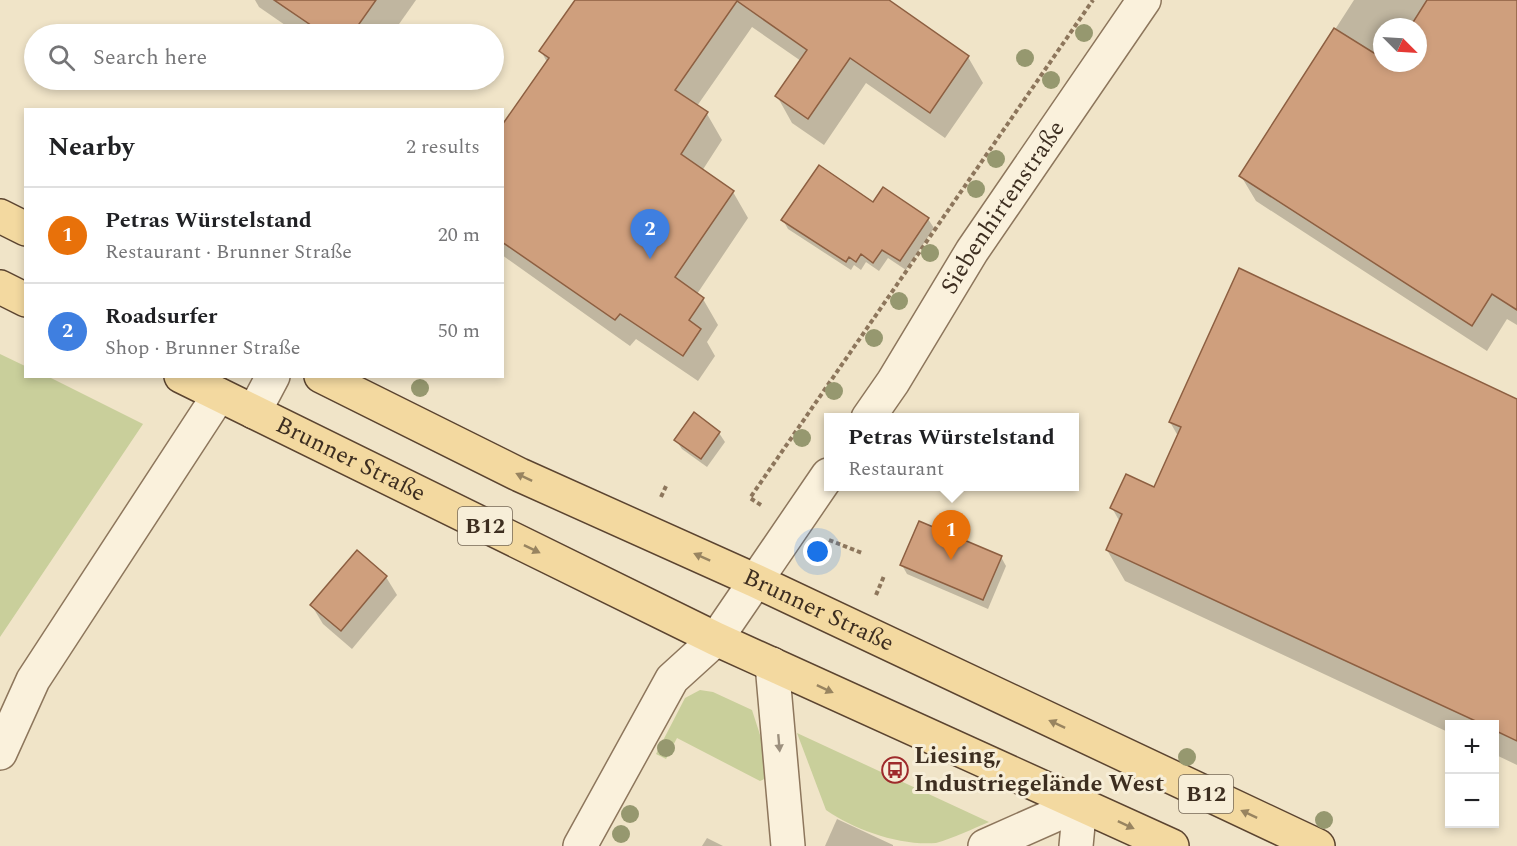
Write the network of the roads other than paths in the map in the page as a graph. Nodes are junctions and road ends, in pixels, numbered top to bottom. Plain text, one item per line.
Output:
1 (1144, 0) edge
2 (0, 216) edge
3 (24, 228) edge
4 (0, 288) edge
5 (24, 299) edge
6 (185, 378) edge
7 (272, 378) edge
8 (325, 378) edge
9 (219, 395) junction
10 (254, 412) junction
11 (871, 413) edge
12 (824, 481) edge
13 (756, 581) junction
14 (716, 639) junction
15 (772, 664) junction
16 (0, 753) edge
17 (1080, 804) junction
18 (1306, 844) edge
19 (580, 846) edge
20 (788, 846) edge
21 (985, 846) edge
22 (1076, 846) edge
23 (1172, 846) edge

1 - 11 street, Siebenhirtenstraße
2 - 3 main road
4 - 5 main road
6 - 9 main road, Brunner Straße / B12
7 - 10 street
13 -> 8 main road, Brunner Straße / B12
9 - 10 main road, Brunner Straße / B12
9 - 16 street
10 -> 14 main road, Brunner Straße / B12
12 - 13 street
13 - 14 street
18 -> 13 main road, Brunner Straße / B12
14 - 15 main road, Brunner Straße / B12
14 - 19 street
15 -> 17 main road, Brunner Straße / B12
15 -> 20 street
17 - 21 street
17 - 22 street
17 -> 23 main road, Brunner Straße / B12

